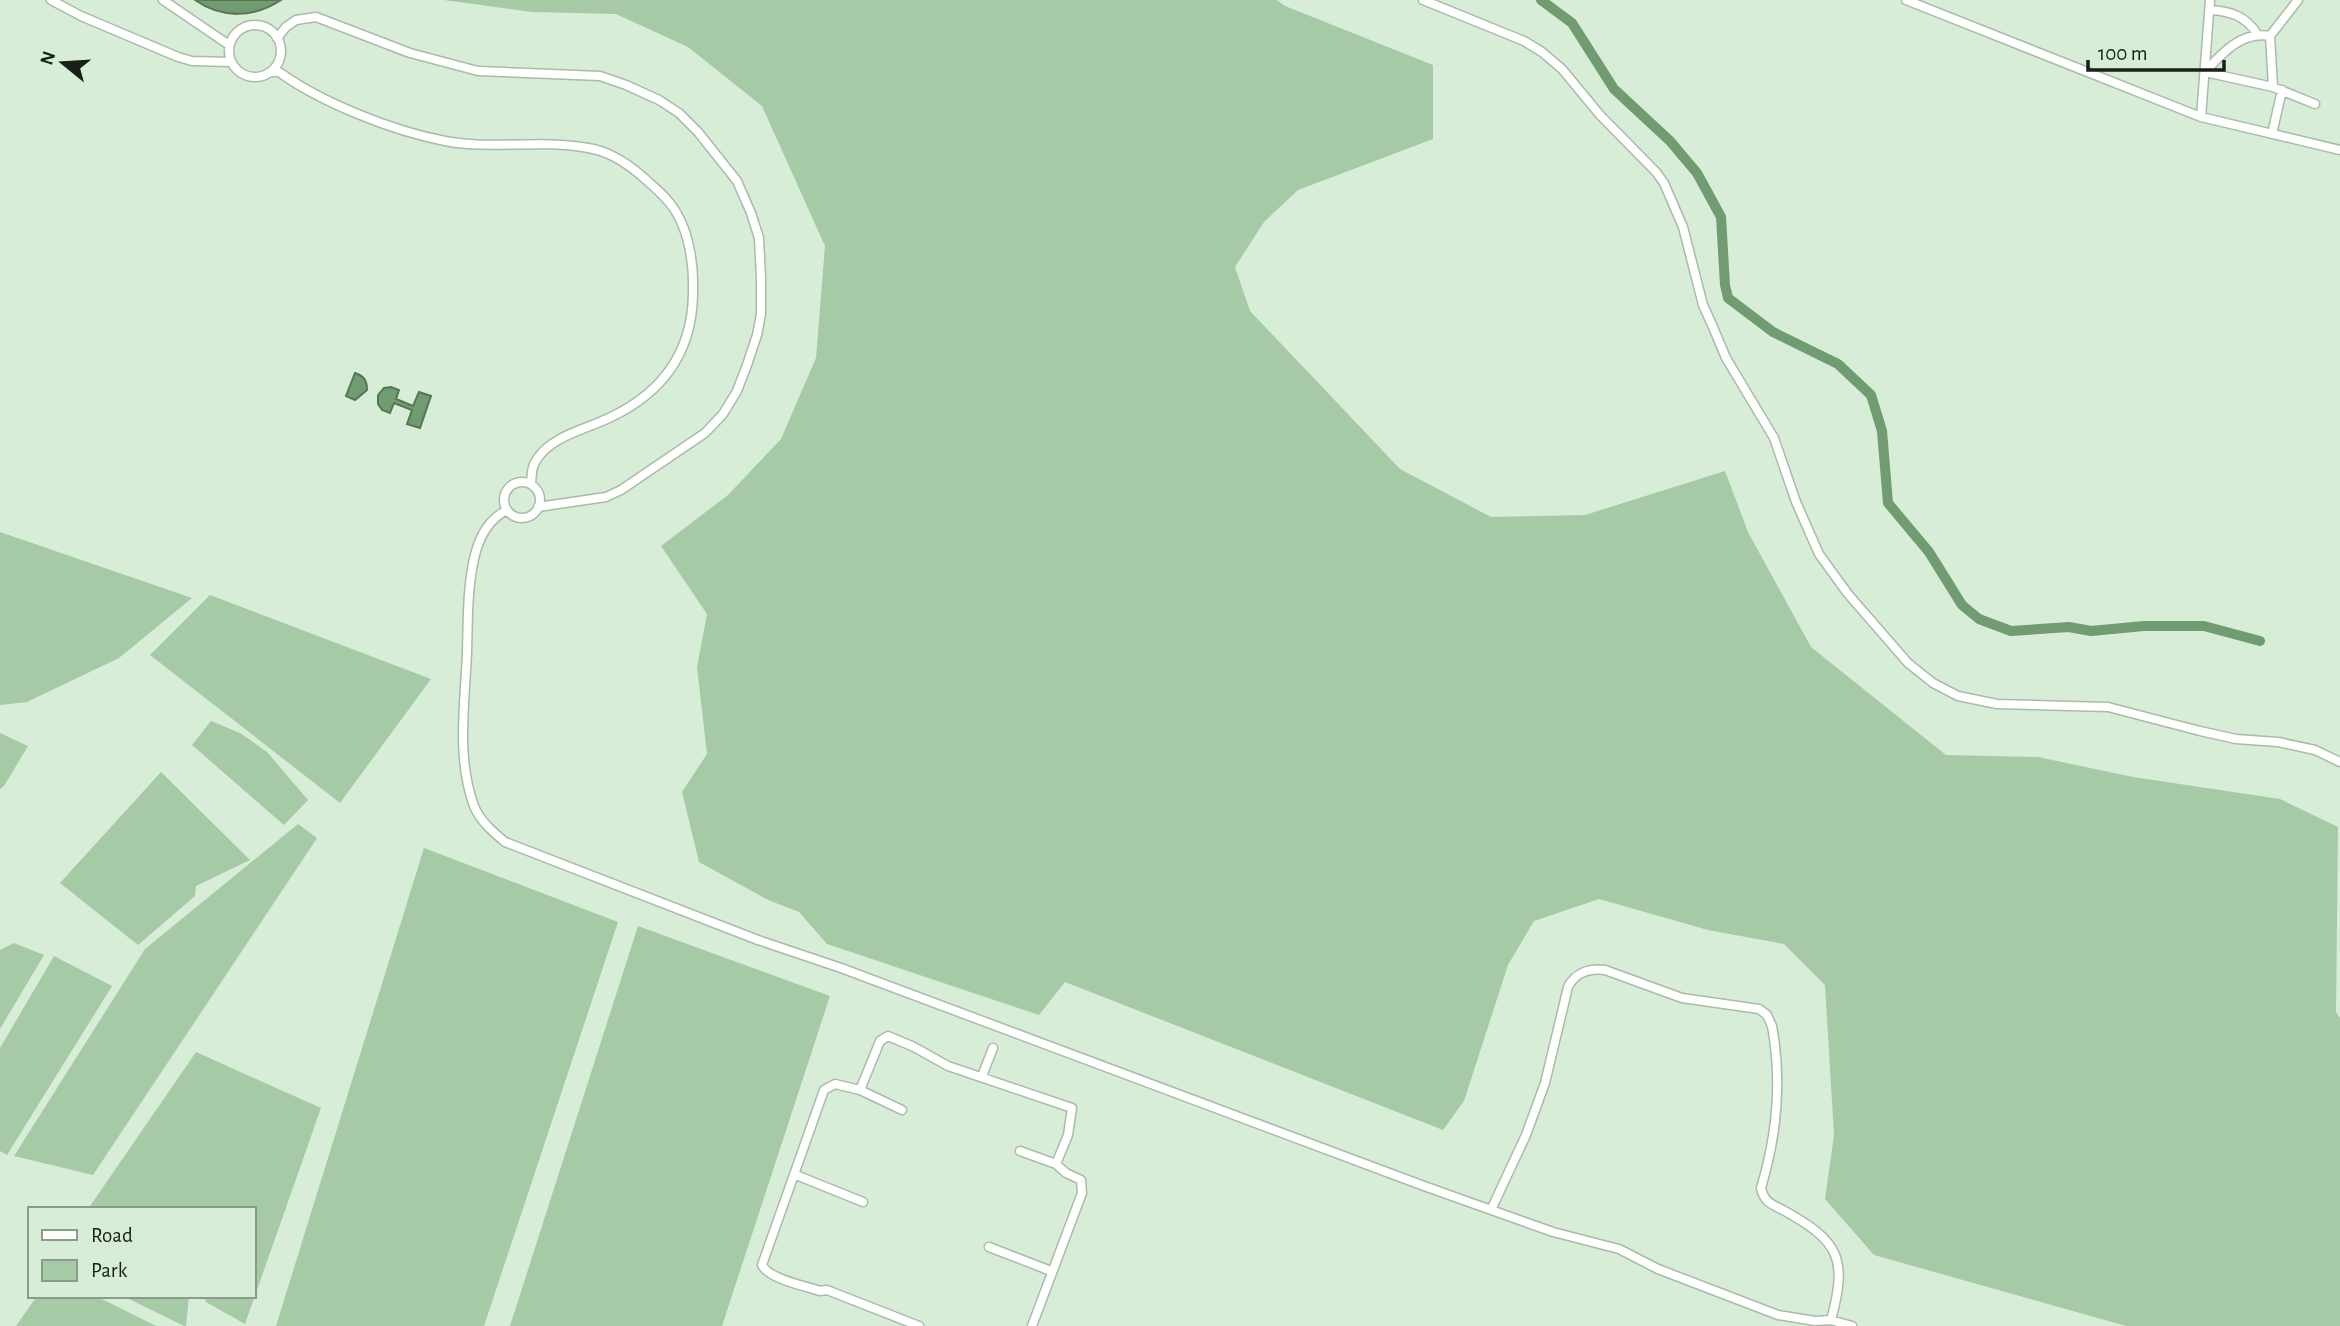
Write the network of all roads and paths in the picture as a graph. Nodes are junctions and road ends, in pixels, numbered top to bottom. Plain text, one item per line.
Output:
1 (51, 0) edge
2 (163, 0) edge
3 (1423, 0) edge
4 (1906, 0) edge
5 (2298, 0) edge
6 (2210, 5) edge
7 (2258, 34) junction
8 (2270, 36) junction
9 (277, 38) junction
10 (229, 45) junction
11 (230, 61) junction
12 (271, 72) junction
13 (2205, 72) junction
14 (2277, 89) junction
15 (2315, 104) dead end
16 (2201, 117) junction
17 (2272, 134) junction
18 (2340, 150) edge
19 (531, 485) junction
20 (538, 507) junction
21 (507, 510) junction
22 (2340, 762) edge
23 (993, 1048) dead end
24 (982, 1076) junction
25 (860, 1090) junction
26 (902, 1110) dead end
27 (1020, 1151) dead end
28 (1056, 1164) junction
29 (796, 1175) junction
30 (863, 1202) dead end
31 (1491, 1210) junction
32 (989, 1247) dead end
33 (1051, 1271) junction
34 (1831, 1320) junction
35 (919, 1326) edge
36 (1032, 1326) edge
37 (1852, 1326) edge

1 - 11 street
2 - 10 street
3 - 22 street
4 - 16 street
5 - 8 street
6 - 7 street
6 - 13 street
7 - 8 street
7 - 13 street
8 - 14 street
9 - 10 street
9 - 12 street
9 - 20 street
10 - 11 street
11 - 12 street
12 - 19 street
13 - 14 street
13 - 16 street
14 - 15 street
14 - 17 street
16 - 17 street
17 - 18 street
19 - 20 street
19 - 21 street
20 - 21 street
21 - 31 street
23 - 24 street
24 - 25 street
24 - 28 street
25 - 26 street
25 - 29 street
27 - 28 street
28 - 33 street
29 - 30 street
29 - 35 street
31 - 34 street
31 - 34 street
32 - 33 street
33 - 36 street
34 - 37 street

